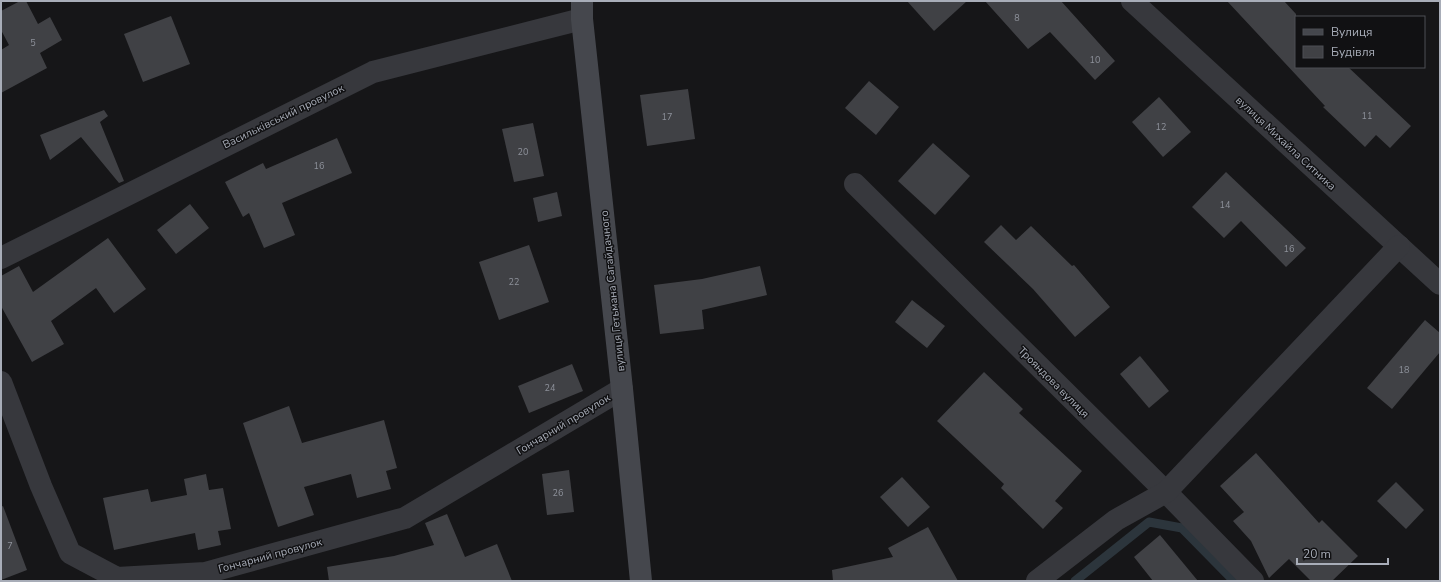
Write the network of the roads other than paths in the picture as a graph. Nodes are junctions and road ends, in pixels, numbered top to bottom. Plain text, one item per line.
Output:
1 (1132, 1) edge
2 (582, 10) edge
3 (854, 184) dead end
4 (1399, 246) junction
5 (1, 258) edge
6 (1440, 284) edge
7 (1, 382) edge
8 (622, 389) junction
9 (1166, 492) junction
10 (641, 581) edge
11 (1037, 581) edge
12 (1253, 581) edge

1 - 4 street, вулиця Михайла Ситника
2 - 5 street, Васильківський провулок
2 - 8 main road, вулиця Гетьмана Сагайдачного
3 - 9 street, Трояндова вулиця
4 - 6 street, вулиця Михайла Ситника
4 - 9 street
7 - 8 street, Гончарний провулок
8 - 10 main road, вулиця Гетьмана Сагайдачного
9 - 11 street
9 - 12 street, Трояндова вулиця

